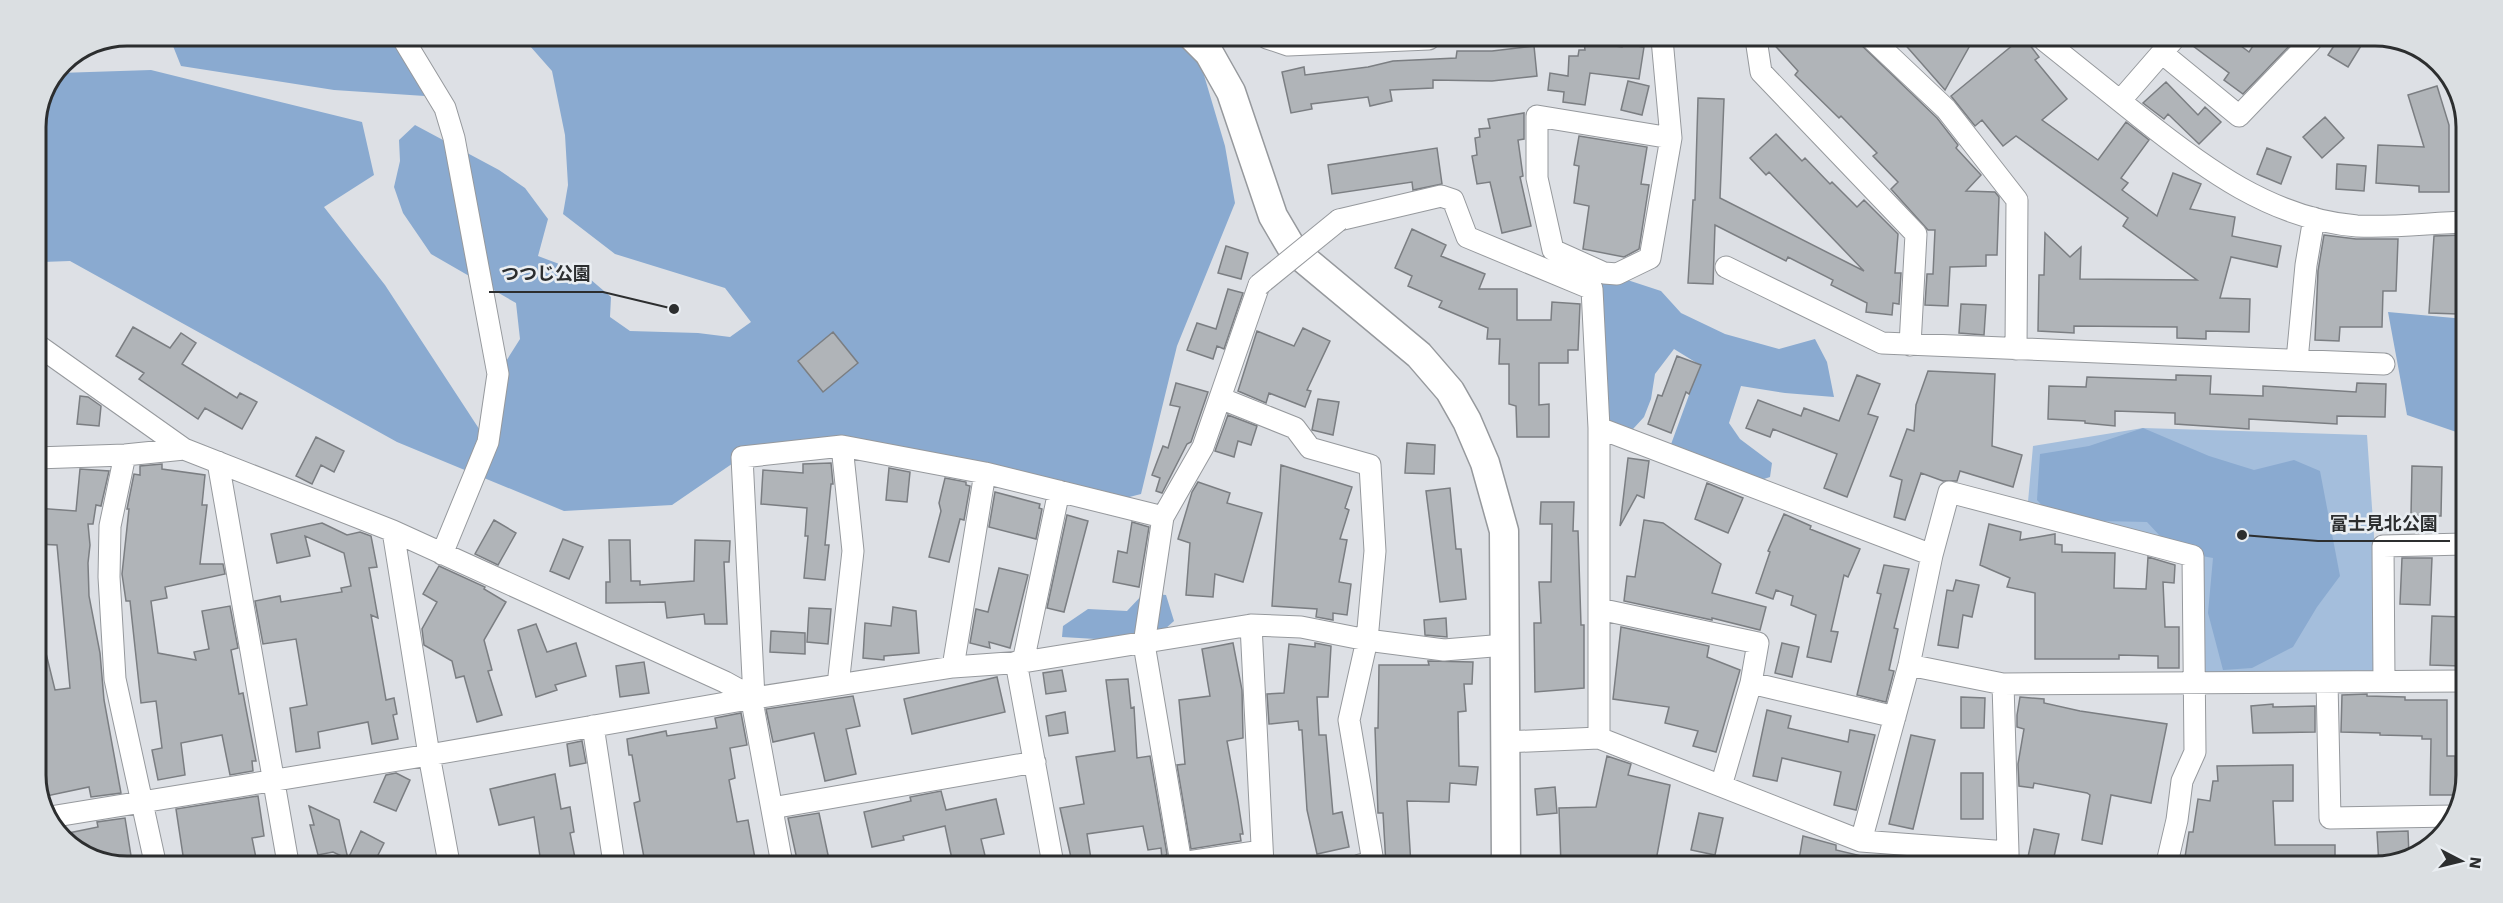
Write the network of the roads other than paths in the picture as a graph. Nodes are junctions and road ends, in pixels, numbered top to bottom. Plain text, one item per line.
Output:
1 (407, 46) edge
2 (1203, 46) edge
3 (1663, 46) edge
4 (1757, 46) edge
5 (1879, 46) edge
6 (2051, 46) edge
7 (2305, 46) edge
8 (2167, 47) edge
9 (2120, 101) junction
10 (1671, 138) junction
11 (2314, 218) junction
12 (2456, 222) edge
13 (1726, 267) dead end
14 (1910, 345) junction
15 (2016, 349) junction
16 (46, 351) edge
17 (2297, 360) junction
18 (2384, 364) dead end
19 (1220, 398) junction
20 (1599, 428) junction
21 (842, 446) junction
22 (184, 449) junction
23 (125, 455) junction
24 (47, 458) edge
25 (218, 462) junction
26 (985, 473) junction
27 (1059, 491) junction
28 (1162, 517) junction
29 (393, 531) junction
30 (2456, 544) edge
31 (442, 554) junction
32 (1932, 555) junction
33 (1599, 609) junction
34 (1251, 625) junction
35 (1367, 640) junction
36 (1144, 644) junction
37 (1505, 645) junction
38 (1020, 662) junction
39 (1909, 665) junction
40 (953, 668) junction
41 (2384, 681) junction
42 (2456, 681) edge
43 (2194, 682) junction
44 (2326, 682) junction
45 (1751, 683) junction
46 (2003, 684) junction
47 (838, 685) junction
48 (754, 698) junction
49 (1895, 717) junction
50 (593, 726) junction
51 (1599, 738) junction
52 (1505, 742) junction
53 (429, 755) junction
54 (1035, 762) junction
55 (273, 781) junction
56 (1721, 786) junction
57 (144, 802) junction
58 (772, 808) junction
59 (57, 816) edge
60 (2445, 816) edge
61 (1861, 841) junction
62 (154, 856) edge
63 (287, 856) edge
64 (448, 856) edge
65 (613, 856) edge
66 (781, 856) edge
67 (1052, 856) edge
68 (1177, 856) edge
69 (1262, 856) edge
70 (1372, 856) edge
71 (1506, 856) edge
72 (1984, 856) edge
73 (2008, 856) edge
74 (2169, 856) edge

1 - 31 street
2 - 37 street
3 - 10 street
4 - 14 street
5 - 15 street
6 - 9 street
7 - 8 street
8 - 9 street
9 - 11 street
10 - 10 street
11 - 12 street
11 - 17 street
13 - 14 street
14 - 15 street
15 - 17 street
16 - 22 street
17 - 18 street
19 - 20 street, bridge
19 - 28 street
19 - 35 street
20 - 32 street
20 - 33 street
21 - 26 street
21 - 47 street
21 - 48 street
22 - 23 street
22 - 25 street
23 - 24 street
23 - 57 street
25 - 29 street
25 - 55 street
26 - 27 street
26 - 40 street
27 - 28 street
27 - 38 street
28 - 36 street
29 - 31 street
29 - 53 street
30 - 41 street
31 - 48 street
32 - 39 street
32 - 43 street
33 - 45 street
33 - 51 street
34 - 35 street
34 - 36 street
34 - 69 street
35 - 37 street
35 - 70 street
36 - 38 street
36 - 68 street
37 - 52 street
38 - 40 street
38 - 54 street
39 - 46 street
39 - 49 street
40 - 47 street
41 - 42 street
41 - 44 street
43 - 44 street
43 - 46 street
43 - 74 street
44 - 60 street
45 - 49 street
45 - 56 street
46 - 73 street
47 - 48 street
48 - 50 street
48 - 58 street
49 - 61 street
50 - 53 street
50 - 65 street
51 - 52 street
51 - 56 street
52 - 71 street
53 - 55 street
53 - 64 street
54 - 58 street
54 - 67 street
55 - 57 street
55 - 63 street
56 - 61 street
57 - 59 street
57 - 62 street
58 - 66 street
61 - 72 street

